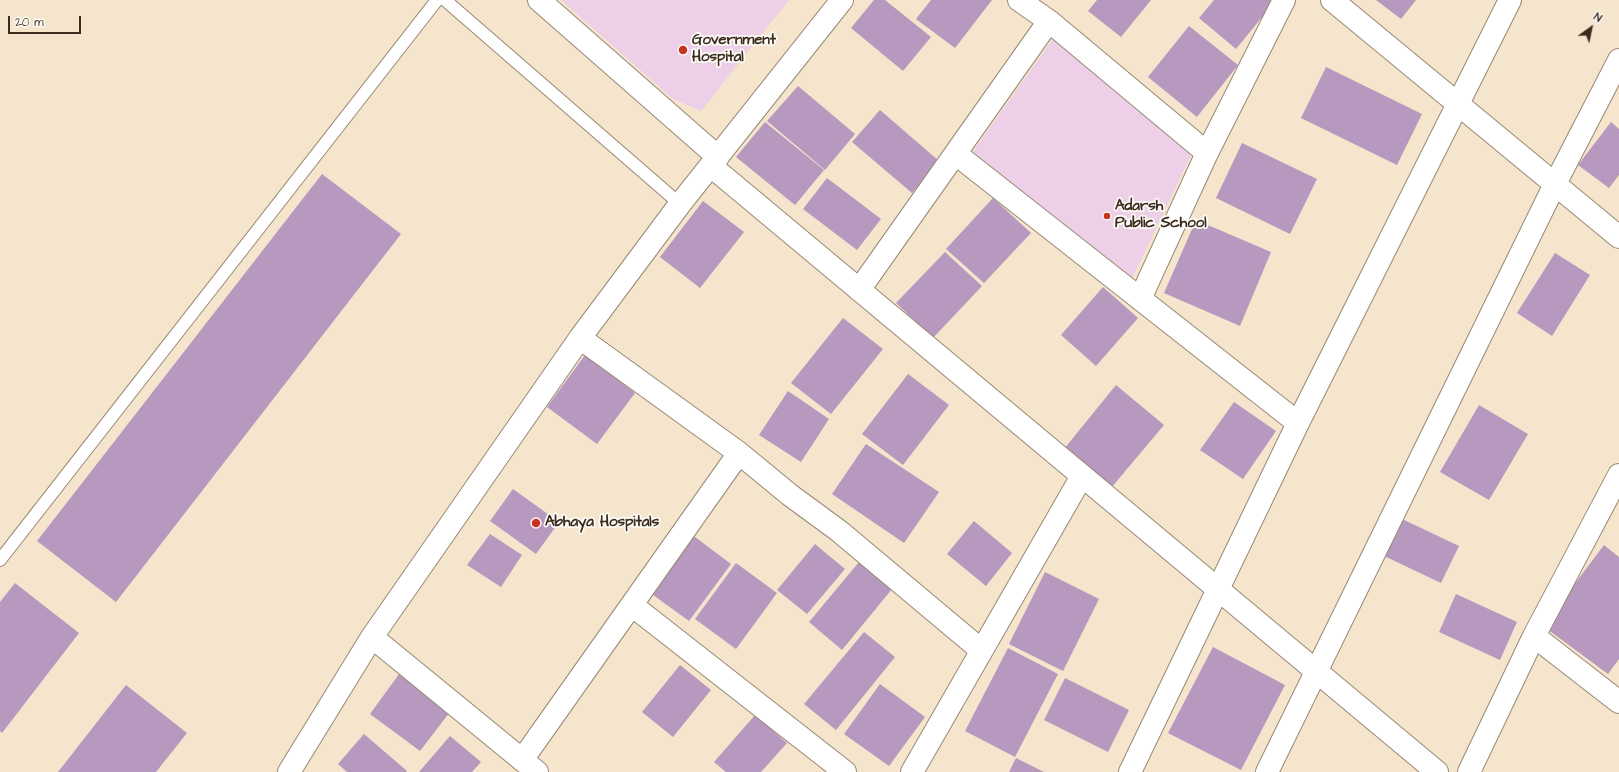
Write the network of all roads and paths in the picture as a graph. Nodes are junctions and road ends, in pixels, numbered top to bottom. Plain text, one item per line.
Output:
1 (438, 0) edge
2 (445, 0) edge
3 (539, 0) edge
4 (842, 0) edge
5 (1019, 0) edge
6 (1284, 0) edge
7 (1332, 0) edge
8 (1510, 0) edge
9 (1049, 21) junction
10 (1619, 60) edge
11 (1458, 104) junction
12 (1207, 153) junction
13 (956, 154) junction
14 (714, 161) junction
15 (1555, 184) junction
16 (680, 204) junction
17 (1619, 237) edge
18 (859, 290) junction
19 (1140, 299) junction
20 (580, 338) junction
21 (1298, 423) junction
22 (739, 453) junction
23 (1082, 476) junction
24 (1616, 488) edge
25 (0, 560) edge
26 (1219, 590) junction
27 (633, 606) junction
28 (1534, 636) junction
29 (372, 637) junction
30 (981, 650) junction
31 (1317, 672) junction
32 (1619, 702) edge
33 (530, 766) edge
34 (289, 772) edge
35 (845, 772) edge
36 (912, 772) edge
37 (1130, 772) edge
38 (1267, 772) edge
39 (1437, 772) edge
40 (1469, 772) edge

1 - 25 lane
2 - 16 lane
3 - 14 street
4 - 14 street
5 - 9 street
6 - 12 street
7 - 11 street
8 - 11 street
9 - 12 street
9 - 13 street
10 - 15 street
11 - 15 street
11 - 21 street
12 - 19 street
13 - 18 street
13 - 19 street
14 - 16 street
14 - 18 street
15 - 17 street
15 - 31 street
16 - 20 street
18 - 23 street
19 - 21 street
20 - 22 street
20 - 29 street
21 - 26 street
22 - 27 street
22 - 30 street
23 - 26 street
23 - 30 street
24 - 28 street
26 - 31 street
26 - 37 street
27 - 33 street
27 - 35 street
28 - 32 street
28 - 40 street
29 - 33 street
29 - 34 street
30 - 36 street
31 - 38 street
31 - 39 street

